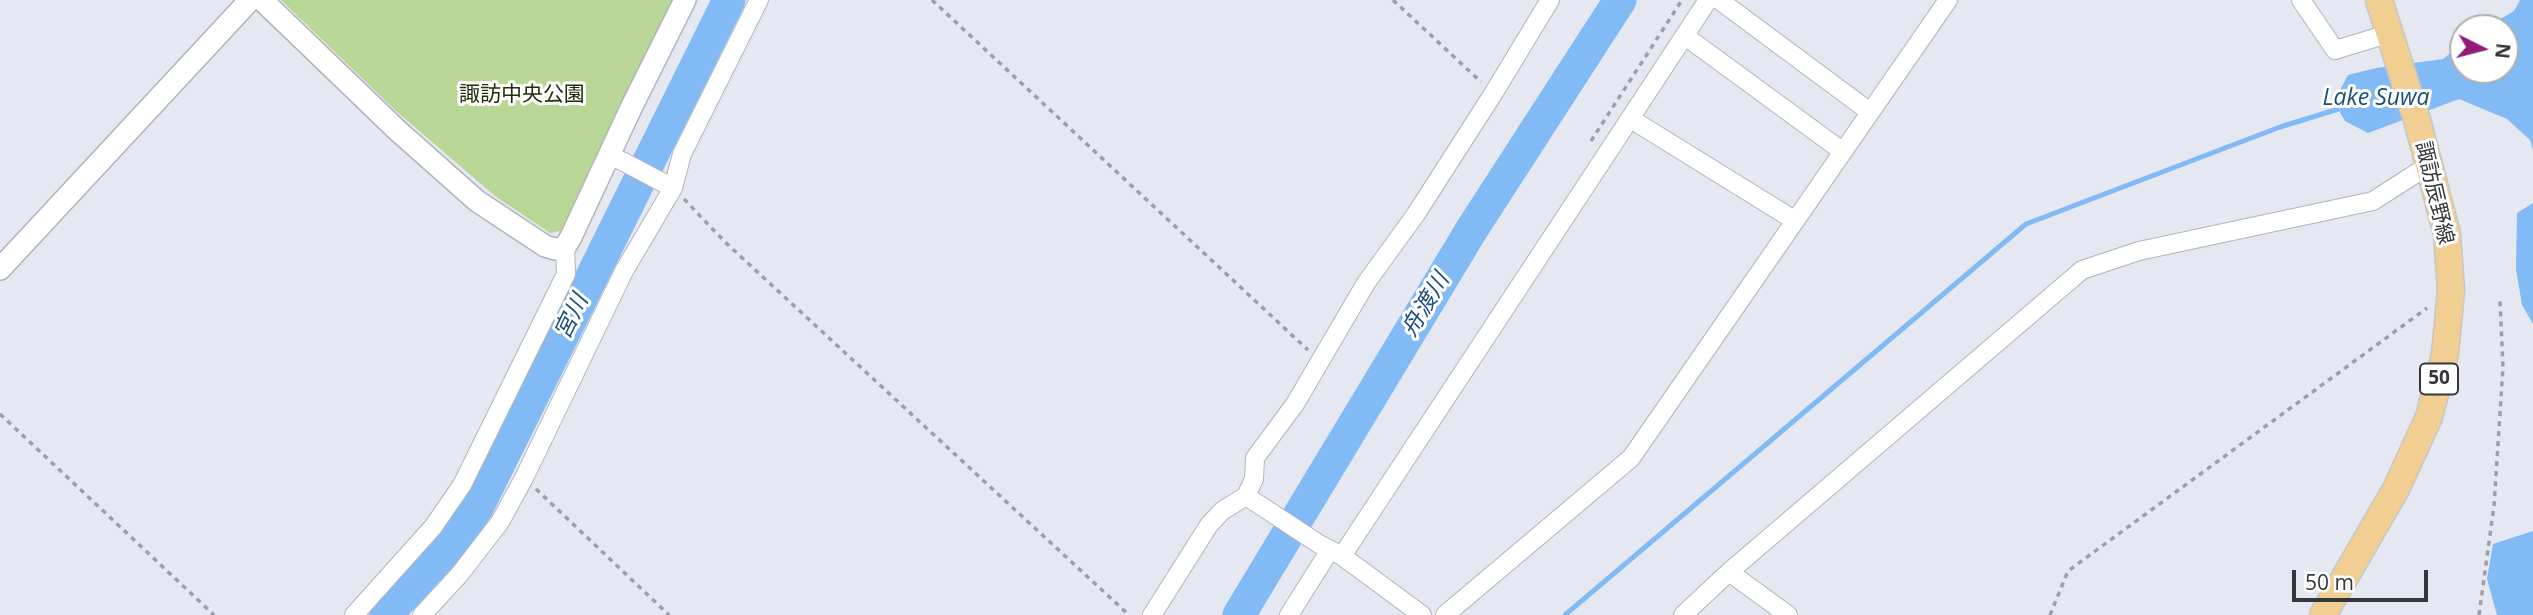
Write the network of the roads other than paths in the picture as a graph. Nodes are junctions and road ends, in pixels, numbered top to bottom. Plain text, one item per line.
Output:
1 (250, 0) edge
2 (262, 0) edge
3 (685, 0) edge
4 (759, 0) edge
5 (1550, 0) edge
6 (1708, 0) edge
7 (1719, 0) edge
8 (1948, 0) edge
9 (2301, 0) edge
10 (2379, 0) edge
11 (1685, 36) junction
12 (2393, 42) junction
13 (1870, 112) junction
14 (1631, 119) junction
15 (1842, 151) junction
16 (616, 159) junction
17 (2429, 165) junction
18 (669, 185) junction
19 (1794, 220) junction
20 (565, 247) junction
21 (0, 269) edge
22 (1250, 499) junction
23 (1330, 550) junction
24 (1729, 572) junction
25 (354, 615) edge
26 (422, 615) edge
27 (1152, 615) edge
28 (1289, 615) edge
29 (1422, 615) edge
30 (1446, 615) edge
31 (1683, 615) edge
32 (1788, 615) edge
33 (2323, 615) edge

1 - 21 street
2 - 20 street
3 - 16 street
4 - 18 street
5 - 22 street
6 - 11 street
7 - 13 street
8 - 13 street
9 - 12 street
10 - 12 main road, 諏訪辰野線 / 50
11 - 14 street
11 - 15 street
12 - 17 main road, 諏訪辰野線 / 50
13 - 15 street
14 - 19 street
14 - 23 street
15 - 19 street
16 - 18 street
16 - 20 street
17 - 24 street
17 - 33 main road, 諏訪辰野線 / 50
18 - 26 street
19 - 30 street
20 - 25 street
22 - 23 street
22 - 27 street
23 - 28 street
23 - 29 street
24 - 31 street
24 - 32 street

